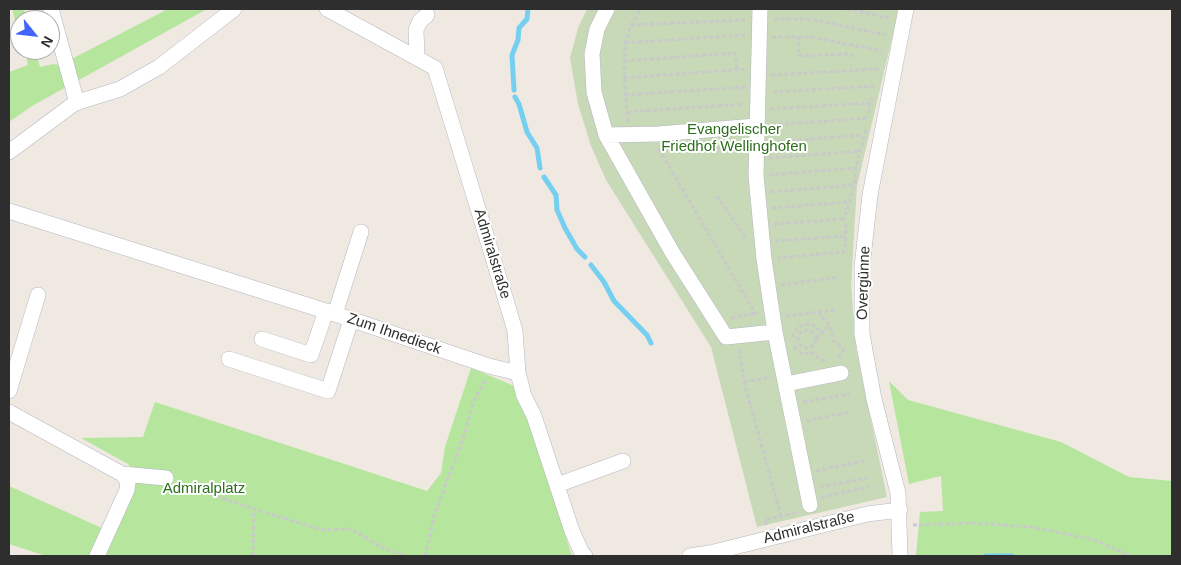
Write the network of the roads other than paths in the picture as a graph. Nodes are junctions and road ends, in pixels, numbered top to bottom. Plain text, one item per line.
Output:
1 (52, 9) edge
2 (327, 9) edge
3 (607, 9) edge
4 (906, 9) edge
5 (228, 11) edge
6 (427, 15) dead end
7 (759, 25) edge
8 (417, 58) junction
9 (77, 103) junction
10 (756, 126) junction
11 (606, 135) junction
12 (9, 152) edge
13 (9, 211) edge
14 (361, 232) dead end
15 (38, 295) dead end
16 (331, 312) junction
17 (351, 320) junction
18 (774, 320) junction
19 (262, 339) dead end
20 (229, 359) dead end
21 (518, 373) junction
22 (841, 373) dead end
23 (785, 380) junction
24 (9, 390) edge
25 (9, 412) edge
26 (623, 461) dead end
27 (122, 474) junction
28 (166, 478) road end
29 (557, 485) junction
30 (808, 498) road end
31 (900, 510) junction
32 (97, 556) edge
33 (585, 556) edge
34 (690, 556) edge
35 (900, 556) edge

1 - 9 street
2 - 8 street, Admiralstraße
3 - 11 street
4 - 31 street, Overgünne
5 - 9 street
6 - 8 street
7 - 10 street
8 - 21 street, Admiralstraße
9 - 12 street
10 - 11 street
10 - 18 street
11 - 18 street
13 - 16 street, Zum Ihnedieck
14 - 16 street
15 - 24 street
16 - 17 street, Zum Ihnedieck
16 - 19 street
17 - 20 street
17 - 21 street, Zum Ihnedieck
18 - 23 street
21 - 29 street, Admiralstraße
22 - 23 street
23 - 30 street
25 - 27 street
26 - 29 street
27 - 28 street
27 - 32 street
29 - 33 street, Admiralstraße
31 - 34 street, Admiralstraße
31 - 35 street, Overgünne

